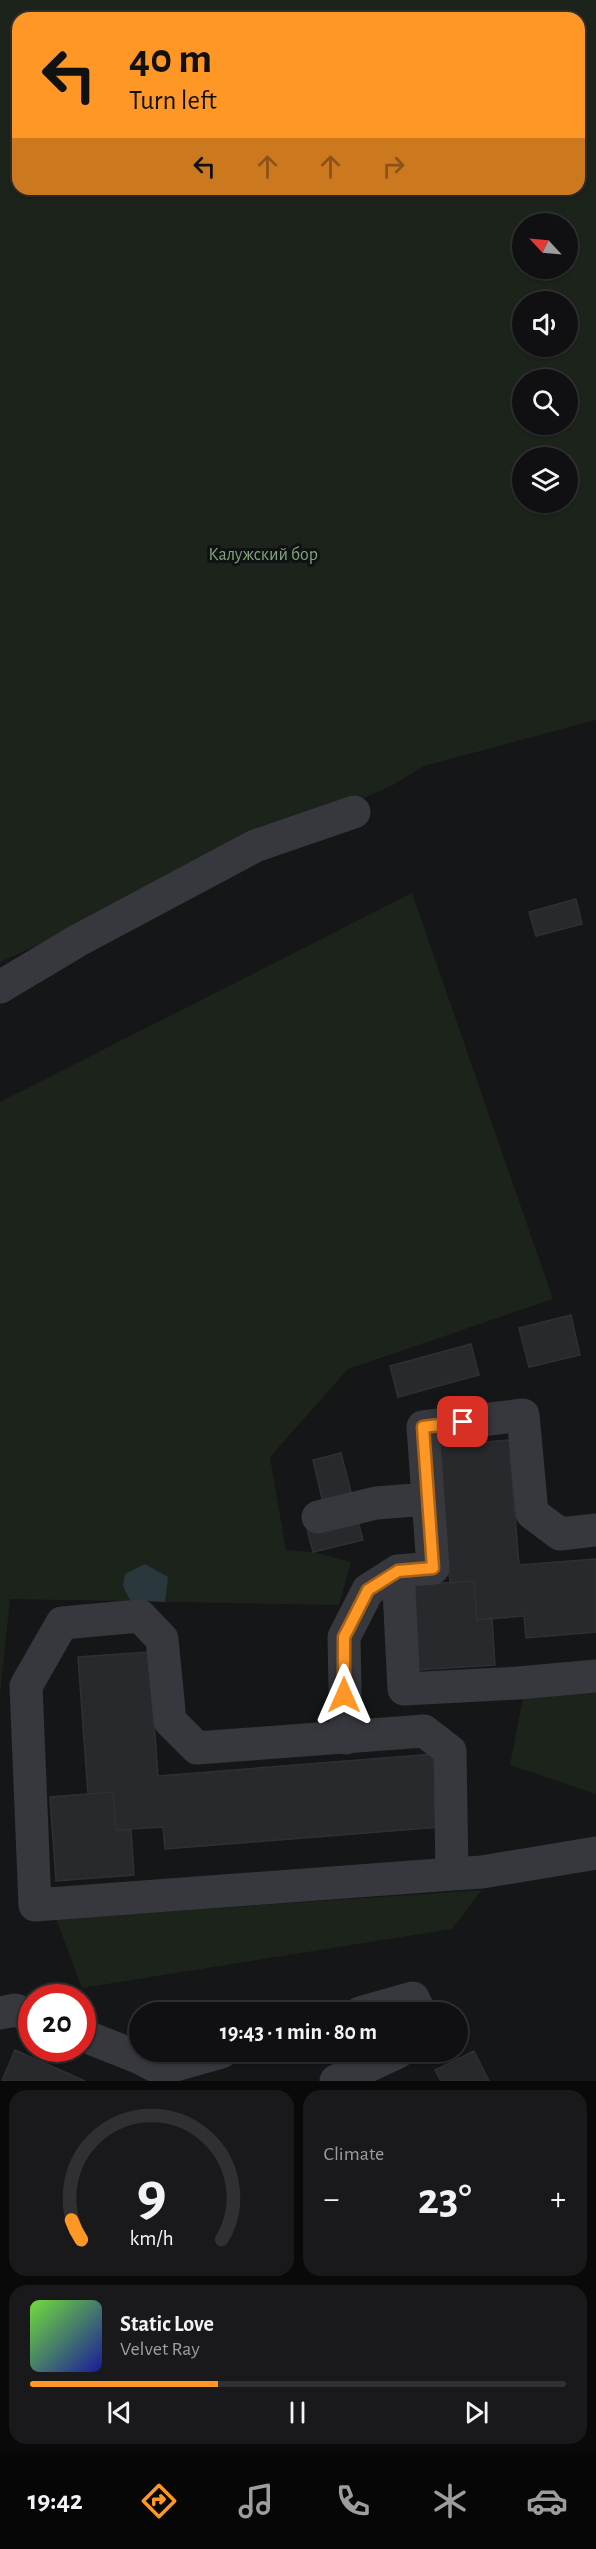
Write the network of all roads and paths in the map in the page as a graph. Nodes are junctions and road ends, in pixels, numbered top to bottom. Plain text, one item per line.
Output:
1 (354, 812) dead end
2 (0, 987) edge
3 (428, 1499) junction
4 (318, 1517) dead end
5 (596, 1530) edge
6 (398, 1571) junction
7 (596, 1676) edge
8 (346, 1738) junction
9 (596, 1853) edge
10 (452, 1874) junction
11 (399, 2002) edge
12 (415, 2002) edge
13 (18, 2011) edge
14 (0, 2013) edge
15 (96, 2041) edge
16 (194, 2062) edge
17 (377, 2062) edge
18 (160, 2075) edge
19 (336, 2081) edge

1 - 2 lane
3 - 4 lane
3 - 5 lane
3 - 6 lane
6 - 7 lane
6 - 8 lane
8 - 10 lane
8 - 10 lane
9 - 10 lane
11 - 12 lane
13 - 14 lane
15 - 18 lane
16 - 18 lane
17 - 19 lane

